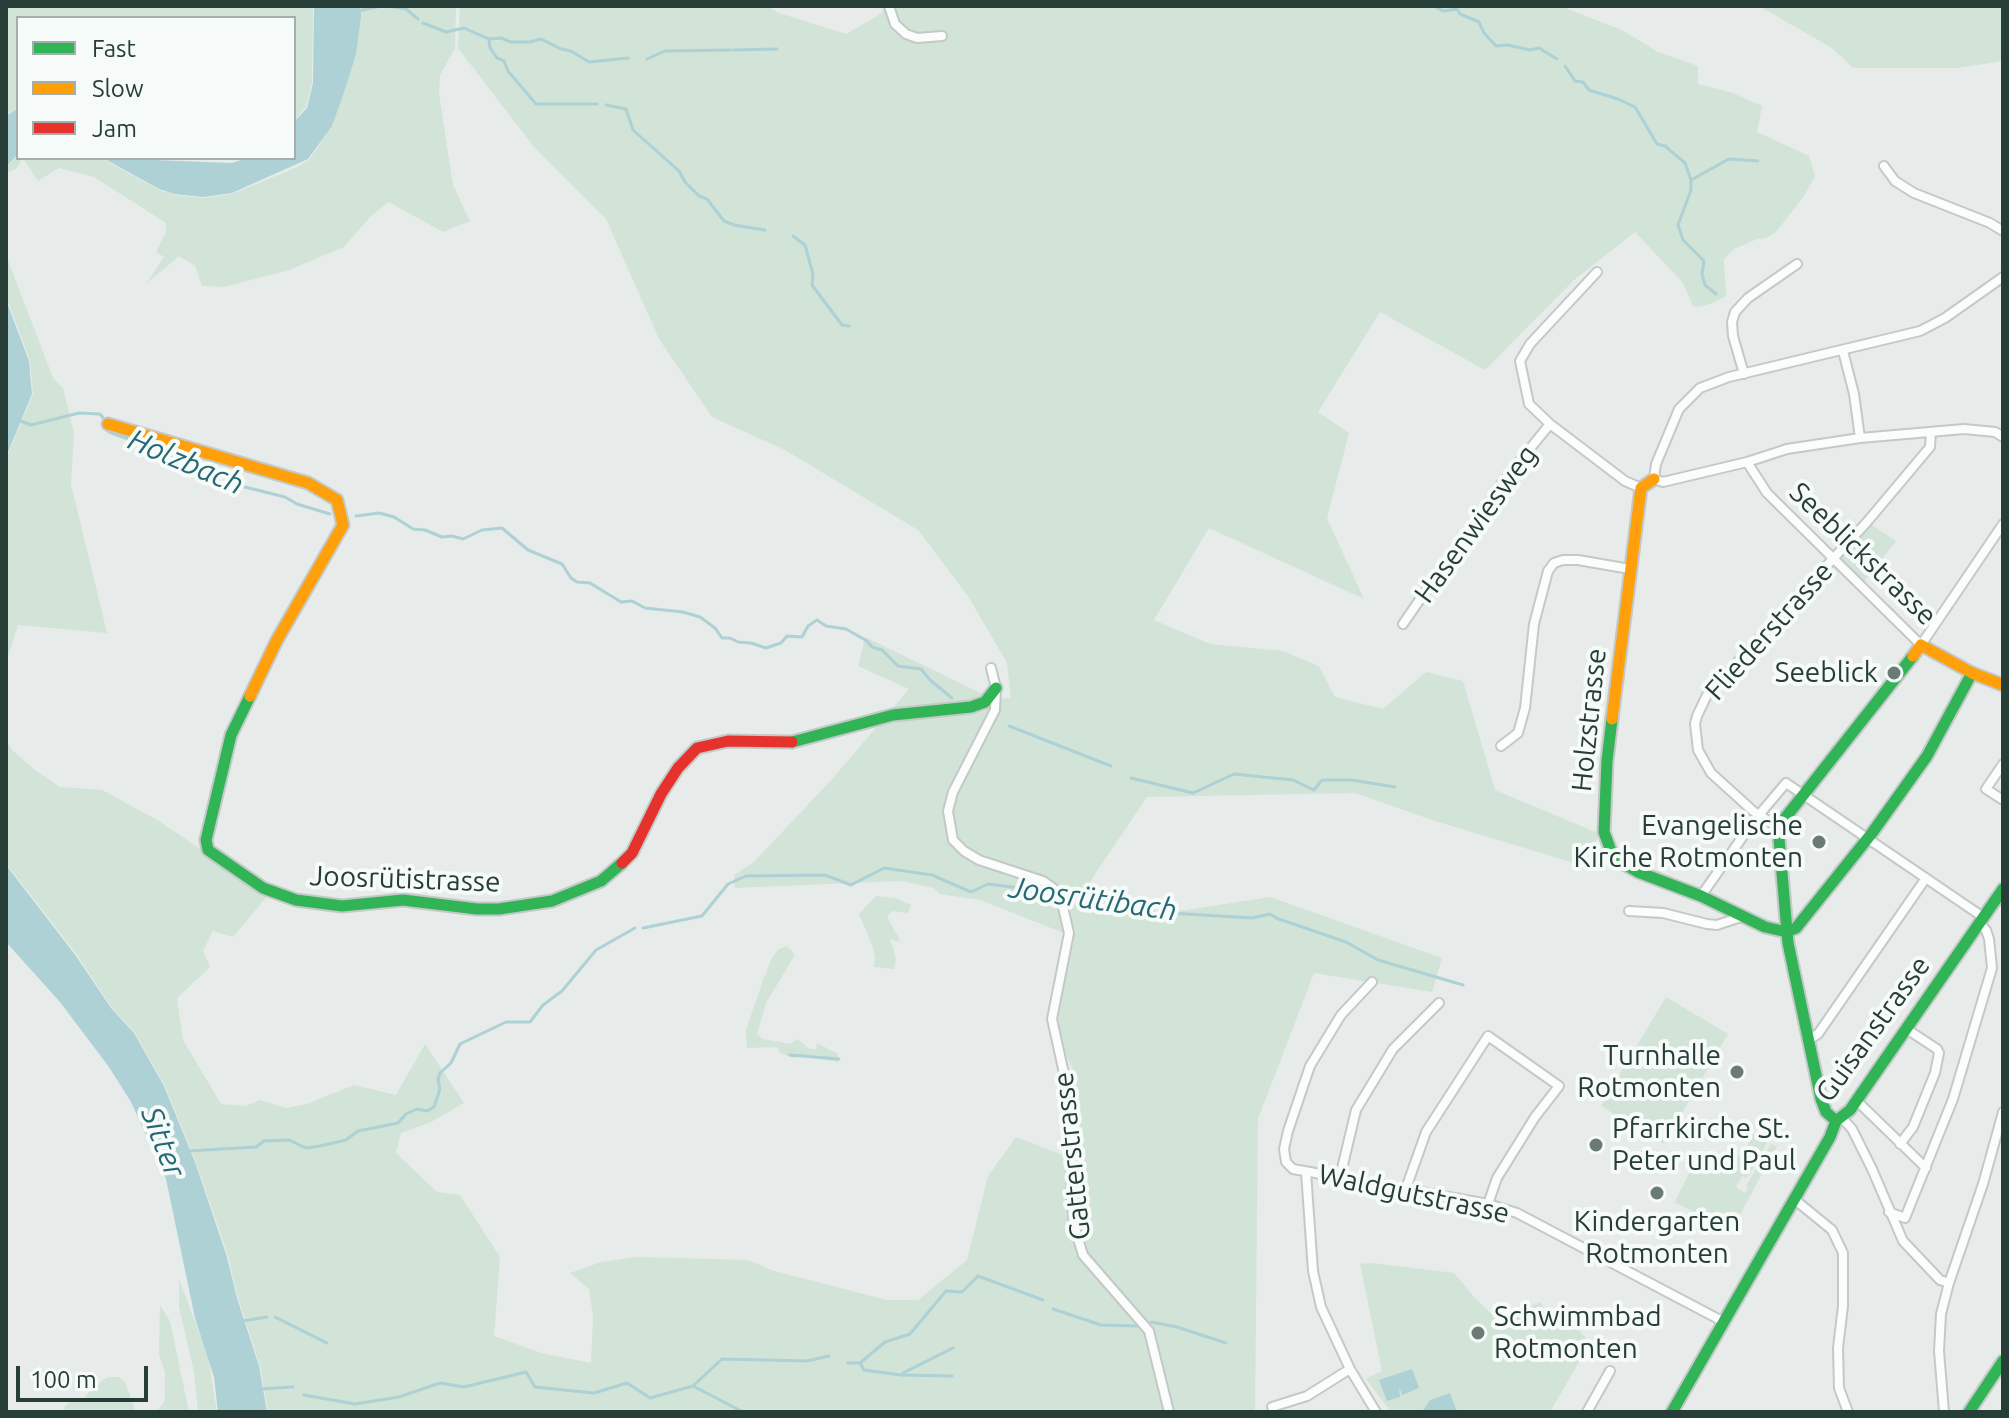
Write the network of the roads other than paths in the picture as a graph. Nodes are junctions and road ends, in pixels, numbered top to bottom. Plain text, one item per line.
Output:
1 (889, 6) edge
2 (942, 36) dead end
3 (1884, 166) dead end
4 (2003, 231) edge
5 (1797, 264) dead end
6 (1597, 272) dead end
7 (2003, 277) edge
8 (1843, 351) junction
9 (1744, 374) junction
10 (1550, 424) junction
11 (114, 425) dead end
12 (1931, 432) junction
13 (2003, 437) edge
14 (1860, 438) junction
15 (1747, 462) junction
16 (1654, 479) junction
17 (1641, 488) junction
18 (2003, 524) edge
19 (1833, 558) junction
20 (1630, 569) junction
21 (1403, 624) dead end
22 (1921, 645) junction
23 (991, 668) dead end
24 (1972, 673) junction
25 (2003, 685) edge
26 (996, 688) junction
27 (1501, 746) dead end
28 (2003, 764) edge
29 (1805, 794) junction
30 (2003, 800) edge
31 (1759, 815) junction
32 (1778, 827) junction
33 (1869, 838) junction
34 (1926, 878) junction
35 (2003, 889) edge
36 (1701, 896) junction
37 (1629, 911) dead end
38 (1741, 917) junction
39 (1981, 920) junction
40 (1787, 932) junction
41 (1372, 982) dead end
42 (1439, 1003) dead end
43 (1905, 1028) junction
44 (1810, 1039) junction
45 (1856, 1100) junction
46 (2003, 1112) edge
47 (1839, 1119) junction
48 (1900, 1144) junction
49 (1926, 1168) junction
50 (1306, 1172) junction
51 (1340, 1177) junction
52 (1405, 1191) junction
53 (1794, 1199) junction
54 (1488, 1204) junction
55 (1889, 1212) junction
56 (1949, 1283) junction
57 (1724, 1322) junction
58 (2003, 1361) edge
59 (1350, 1369) junction
60 (1610, 1371) dead end
61 (1272, 1407) dead end
62 (1844, 1410) edge
63 (1169, 1412) edge
64 (1376, 1412) edge
65 (1587, 1412) edge
66 (1672, 1412) edge
67 (1944, 1412) edge
68 (1969, 1412) edge

1 - 2 street
3 - 4 street
5 - 9 street
6 - 10 street
7 - 8 street
8 - 9 street
8 - 14 street
9 - 16 street
10 - 17 street
10 - 21 street, Hasenwiesweg
11 - 26 street, Joosrütistrasse
12 - 13 street
12 - 14 street
12 - 19 street, Fliederstrasse
14 - 15 street
15 - 16 street
15 - 19 street, Seeblickstrasse
16 - 17 street
17 - 20 street, Holzstrasse
18 - 22 street
19 - 22 street, Seeblickstrasse
19 - 31 street, Fliederstrasse
20 - 27 street
20 - 36 street, Holzstrasse
22 - 24 street, Seeblickstrasse
22 - 29 street
23 - 26 street, Gatterstrasse
24 - 25 street, Seeblickstrasse
24 - 33 street
26 - 63 street, Gatterstrasse
28 - 30 street
29 - 31 street
29 - 32 street
29 - 33 street
31 - 32 street, Fliederstrasse
31 - 36 street
32 - 40 street
33 - 34 street
33 - 40 street
34 - 39 street
34 - 44 street
35 - 39 street, Guisanstrasse
36 - 38 street, Holzstrasse
37 - 38 street
38 - 40 street, Holzstrasse
39 - 43 street, Guisanstrasse
39 - 49 street
40 - 44 street
41 - 50 street, Waldgutstrasse
42 - 51 street
43 - 45 street, Guisanstrasse
43 - 48 street
44 - 47 street
45 - 47 street, Guisanstrasse
45 - 48 street
46 - 56 street
47 - 53 street, Guisanstrasse
47 - 55 street
48 - 49 street
49 - 55 street
50 - 51 street, Waldgutstrasse
50 - 59 street
51 - 52 street, Waldgutstrasse
52 - 54 street, Waldgutstrasse
52 - 54 street
53 - 57 street, Guisanstrasse
53 - 62 street
54 - 57 street, Waldgutstrasse
55 - 56 street
56 - 67 street
57 - 66 street, Guisanstrasse
58 - 68 street
59 - 61 street
59 - 64 street
60 - 65 street

